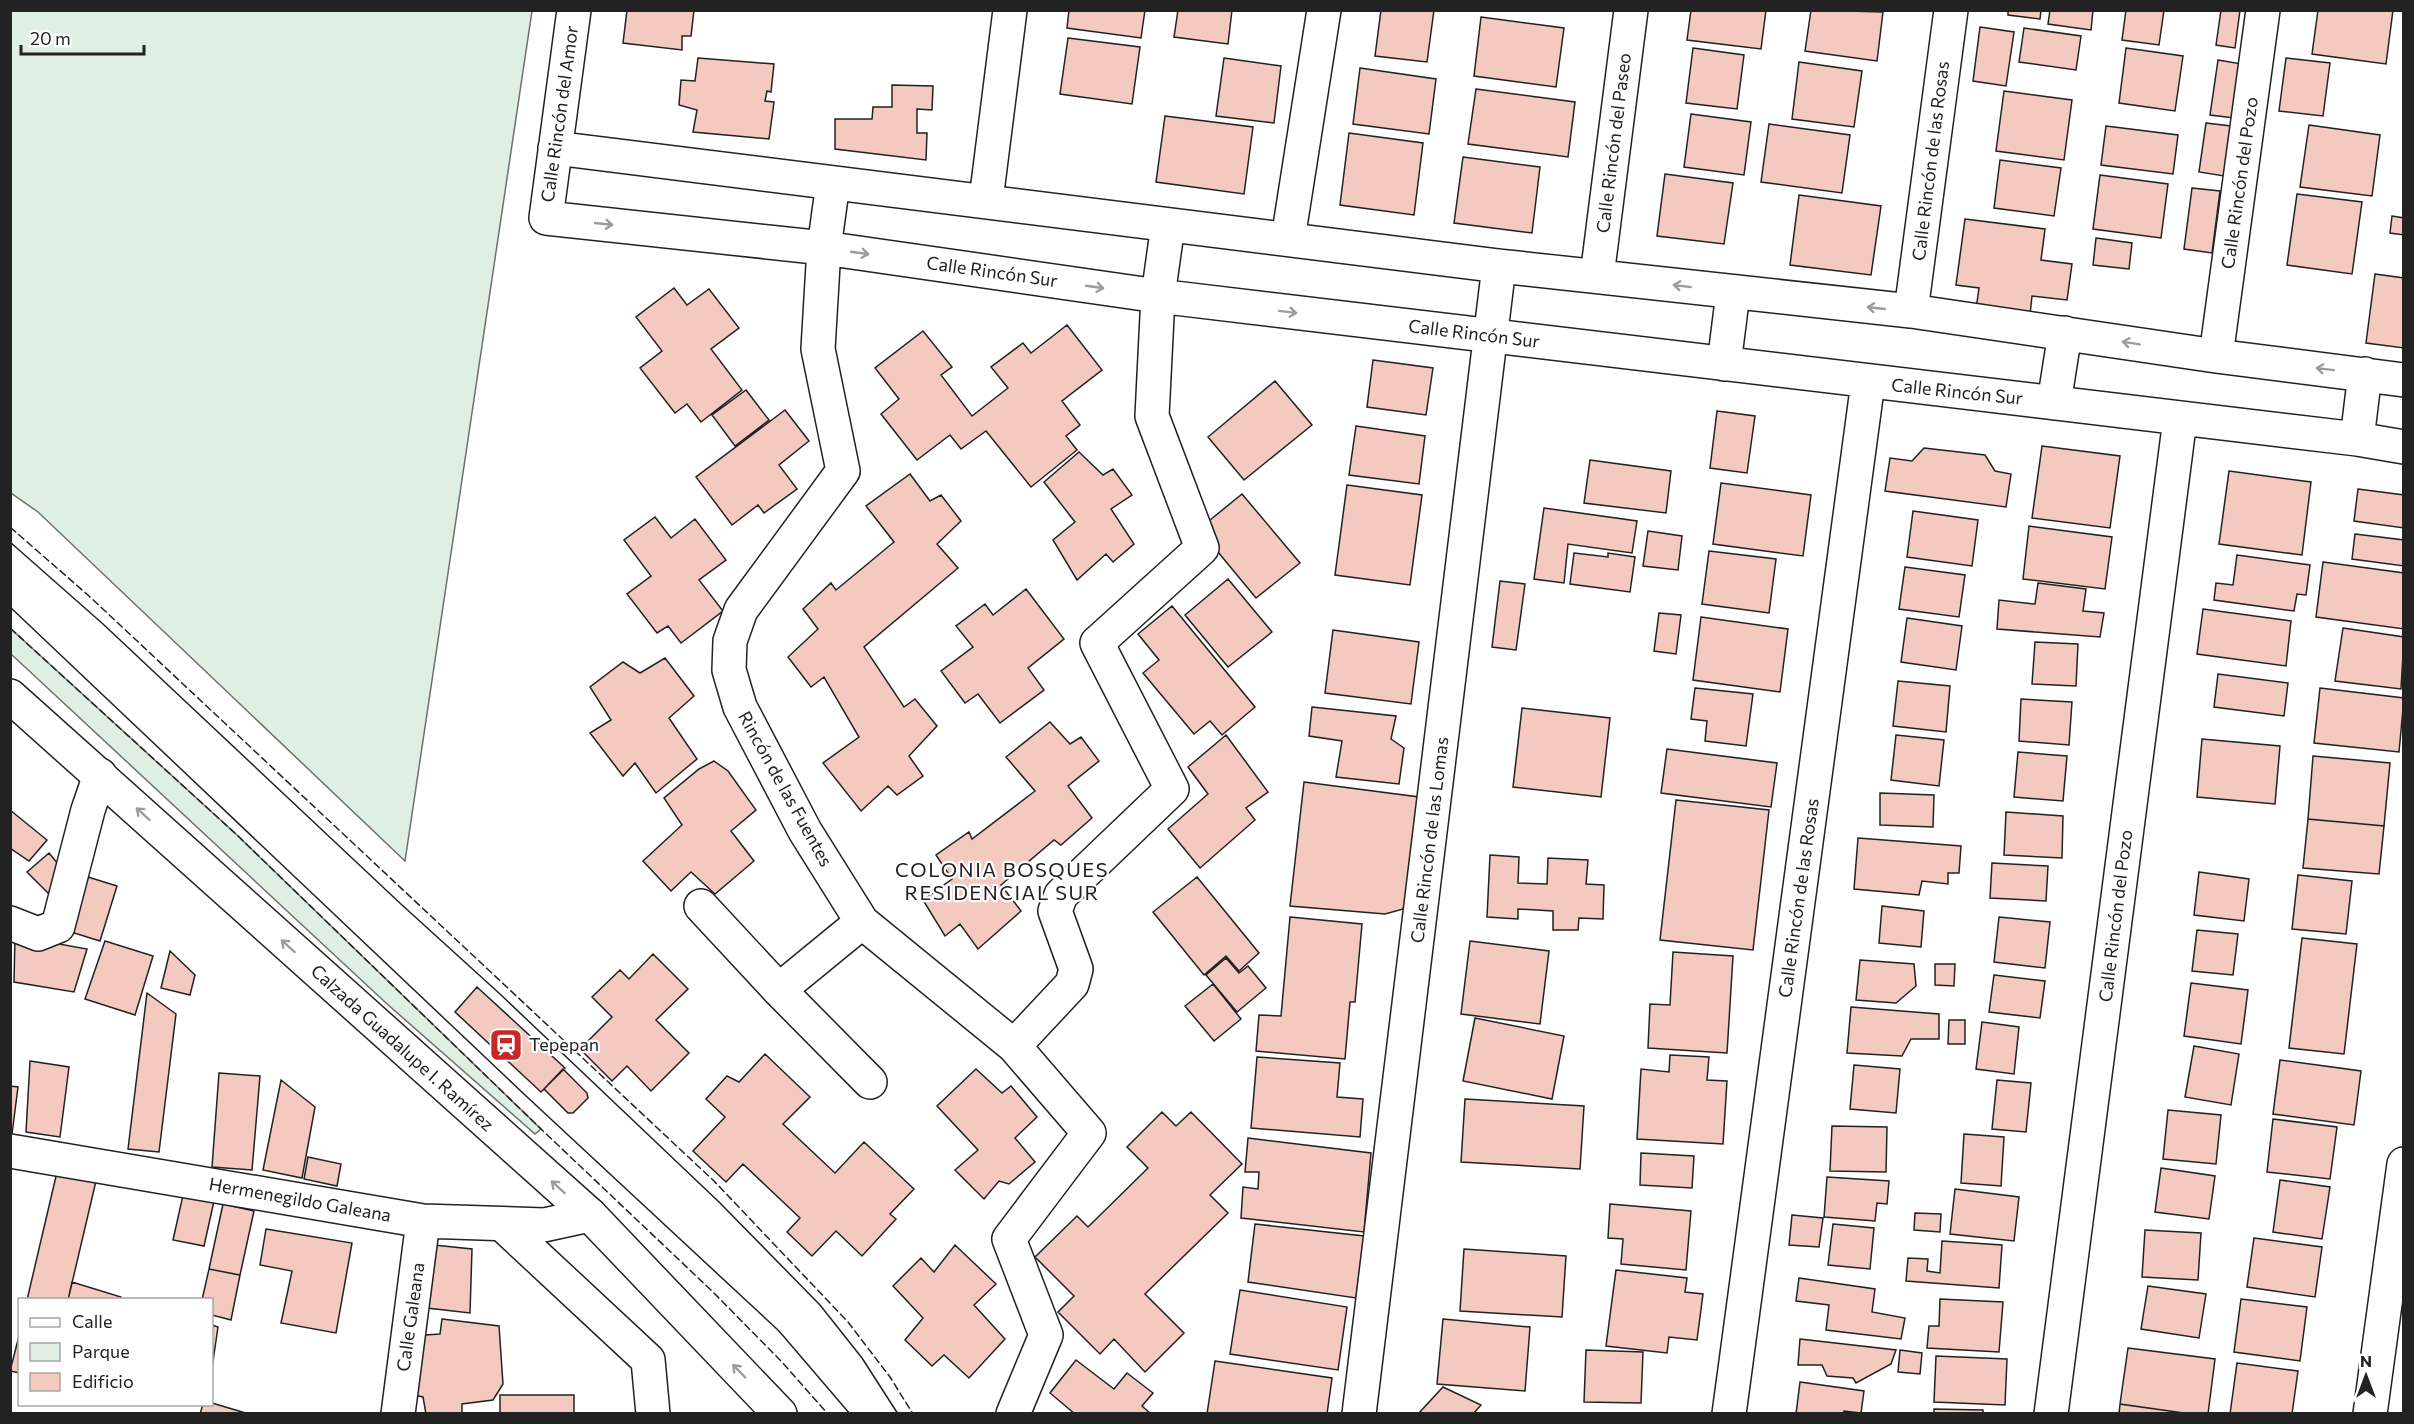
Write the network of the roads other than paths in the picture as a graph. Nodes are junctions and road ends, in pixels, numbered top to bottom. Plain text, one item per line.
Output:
1 (574, 10) edge
2 (1010, 10) edge
3 (1324, 10) edge
4 (1631, 10) edge
5 (1951, 10) edge
6 (2263, 10) edge
7 (555, 148) junction
8 (833, 183) junction
9 (986, 200) junction
10 (546, 218) joint
11 (1168, 225) junction
12 (1288, 239) junction
13 (824, 248) junction
14 (1499, 266) junction
15 (1597, 276) junction
16 (1733, 293) junction
17 (1158, 296) junction
18 (1911, 311) junction
19 (2065, 333) junction
20 (1492, 336) junction
21 (2216, 356) junction
22 (1724, 364) junction
23 (2365, 374) junction
24 (2403, 380) edge
25 (1868, 382) junction
26 (2054, 403) junction
27 (2180, 419) junction
28 (2357, 440) junction
29 (2403, 447) edge
30 (10, 696) edge
31 (100, 775) junction
32 (700, 906) dead end
33 (862, 922) junction
34 (10, 923) edge
35 (779, 990) junction
36 (1014, 1046) junction
37 (870, 1082) dead end
38 (10, 1152) edge
39 (2403, 1164) edge
40 (590, 1215) junction
41 (423, 1221) junction
42 (502, 1224) junction
43 (398, 1413) edge
44 (653, 1413) edge
45 (780, 1413) edge
46 (1013, 1413) edge
47 (1359, 1413) edge
48 (1729, 1413) edge
49 (2051, 1413) edge
50 (2370, 1413) edge

1 - 7 street, Calle Rincón del Amor
2 - 9 street
3 - 12 street
4 - 15 street, Calle Rincón del Paseo
5 - 18 street, Calle Rincón de las Rosas
6 - 21 street, Calle Rincón del Pozo
7 - 8 street
7 - 10 street, Calle Rincón del Amor
8 - 9 street
8 - 13 street, Rincón de las Fuentes
9 - 11 street
10 -> 13 street, Calle Rincón Sur
11 - 12 street
11 - 17 street
12 - 14 street
13 -> 17 street, Calle Rincón Sur
13 - 33 street, Rincón de las Fuentes
14 - 15 street
14 - 20 street, Calle Rincón de las Lomas
16 -> 15 street
18 -> 16 street
16 - 22 street
17 -> 20 street, Calle Rincón Sur
17 - 36 street
18 - 19 street
21 -> 19 street
19 - 26 street
20 - 22 street, Calle Rincón Sur
20 - 47 street, Calle Rincón de las Lomas
23 -> 21 street
22 - 25 street, Calle Rincón Sur
23 - 24 street
23 - 28 street
25 - 26 street, Calle Rincón Sur
25 - 48 street, Calle Rincón de las Rosas
26 - 27 street, Calle Rincón Sur
27 - 28 street, Calle Rincón Sur
27 - 49 street, Calle Rincón del Pozo
28 - 29 street, Calle Rincón Sur
30 - 31 street, Calzada Guadalupe I. Ramírez
31 - 34 street
40 -> 31 street, Calzada Guadalupe I. Ramírez
32 - 35 street
33 - 35 street
33 - 36 street, Rincón de las Fuentes
35 - 37 street
36 - 46 street, Rincón de las Fuentes
38 - 41 street, Hermenegildo Galeana
39 - 50 street
40 - 42 street, Hermenegildo Galeana
45 -> 40 street, Calzada Guadalupe I. Ramírez
41 - 42 street, Hermenegildo Galeana
41 - 43 street, Calle Galeana
42 - 44 street

